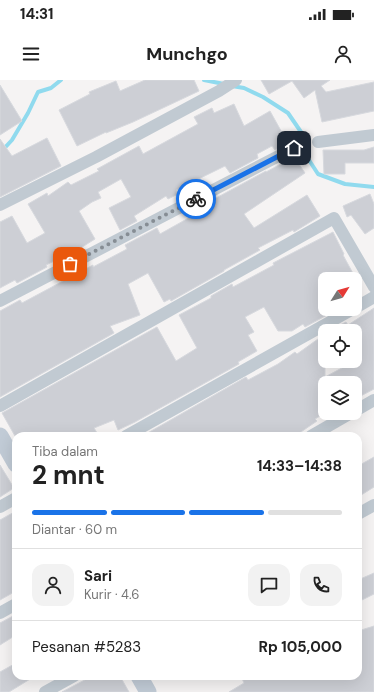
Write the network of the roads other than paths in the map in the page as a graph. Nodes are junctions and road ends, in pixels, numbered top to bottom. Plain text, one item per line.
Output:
1 (233, 81) edge
2 (374, 136) edge
3 (318, 142) dead end
4 (294, 148) dead end
5 (0, 205) edge
6 (374, 287) edge
7 (374, 297) edge
8 (0, 301) edge
9 (362, 304) edge
10 (340, 316) edge
11 (374, 400) edge
12 (0, 406) edge
13 (362, 407) edge
14 (339, 420) edge
15 (133, 432) edge
16 (318, 432) edge
17 (0, 436) edge
18 (12, 457) edge
19 (12, 500) edge
20 (374, 505) edge
21 (0, 507) edge
22 (362, 512) edge
23 (12, 606) edge
24 (0, 613) edge
25 (67, 680) edge
26 (141, 680) edge
27 (45, 692) edge
28 (148, 692) edge

1 - 5 street
2 - 3 street
4 - 8 street
6 - 12 street
7 - 9 street
10 - 15 street
11 - 13 street
14 - 16 street
17 - 18 street
19 - 21 street
20 - 22 street
23 - 24 street
25 - 27 street
26 - 28 street

